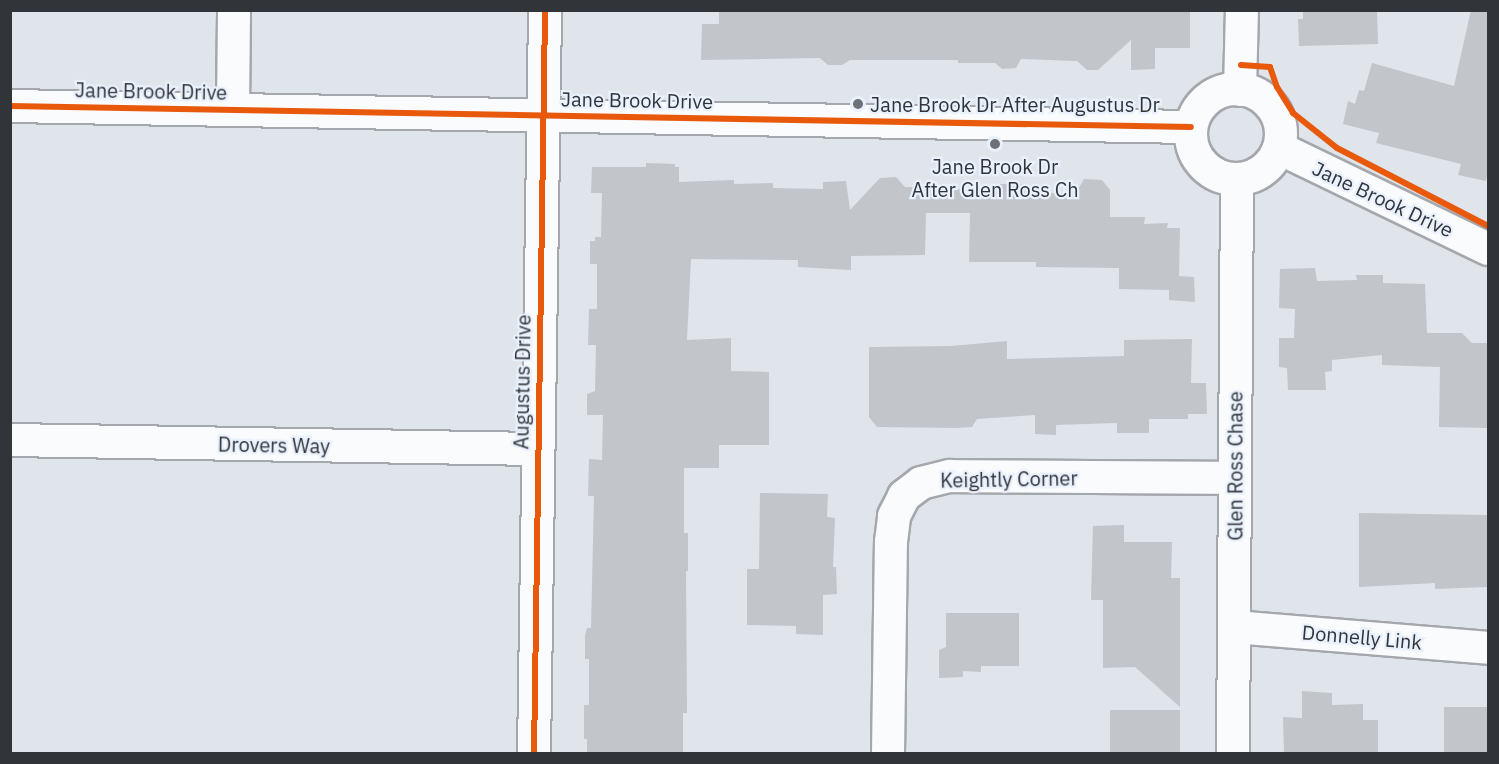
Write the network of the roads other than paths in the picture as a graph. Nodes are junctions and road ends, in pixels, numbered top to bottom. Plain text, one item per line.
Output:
1 (234, 10) edge
2 (545, 10) edge
3 (1242, 10) edge
4 (1240, 90) junction
5 (10, 106) edge
6 (233, 109) junction
7 (543, 115) junction
8 (1191, 127) junction
9 (1279, 148) junction
10 (1237, 179) junction
11 (1488, 249) edge
12 (10, 440) edge
13 (538, 449) junction
14 (1235, 478) junction
15 (1235, 627) junction
16 (1488, 648) edge
17 (534, 753) edge
18 (888, 753) edge
19 (1233, 753) edge

1 - 6 street
2 - 7 street, Augustus Drive
3 - 4 street
4 - 8 street
4 - 9 street
5 - 6 street, Jane Brook Drive
6 - 7 street, Jane Brook Drive
7 - 8 street, Jane Brook Drive
7 - 13 street, Augustus Drive
8 - 10 street
9 - 10 street
9 - 11 street, Jane Brook Drive
10 - 14 street, Glen Ross Chase
12 - 13 street, Drovers Way
13 - 17 street, Augustus Drive
14 - 15 street, Glen Ross Chase
14 - 18 street, Keightly Corner
15 - 16 street, Donnelly Link
15 - 19 street, Glen Ross Chase

